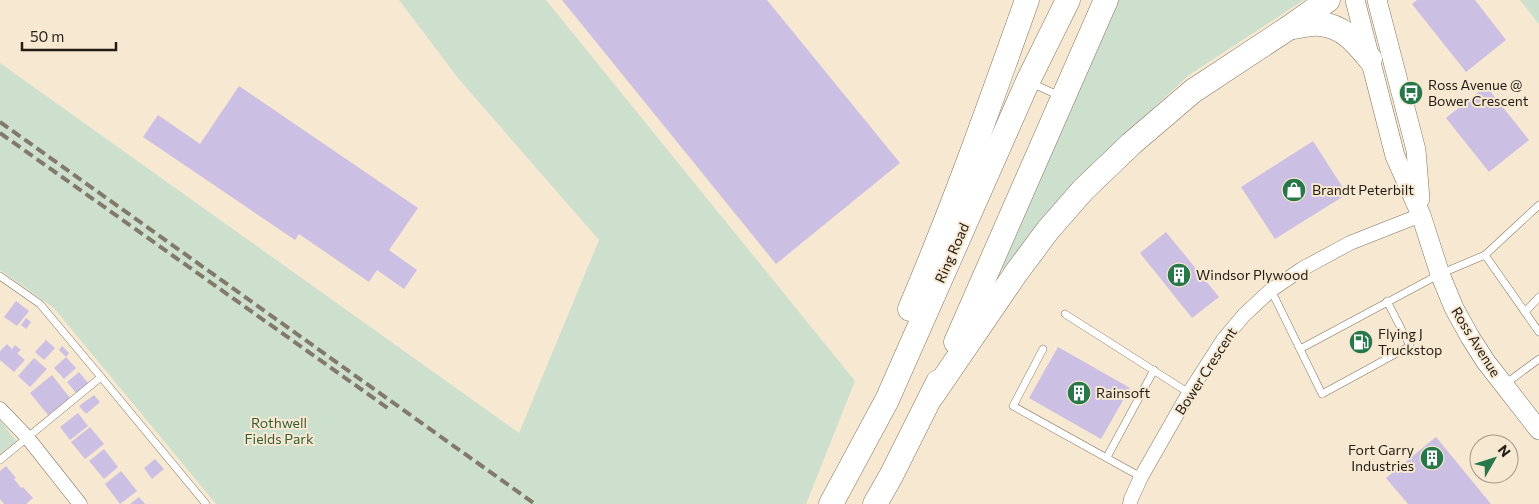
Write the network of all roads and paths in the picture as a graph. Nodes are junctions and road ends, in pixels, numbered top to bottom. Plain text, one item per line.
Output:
1 (1026, 0) edge
2 (1068, 0) edge
3 (1106, 0) edge
4 (1328, 0) edge
5 (1355, 0) edge
6 (1377, 0) edge
7 (1290, 27) junction
8 (1370, 59) junction
9 (1028, 81) junction
10 (1062, 98) junction
11 (1539, 205) edge
12 (1421, 216) junction
13 (1485, 255) junction
14 (1440, 274) junction
15 (0, 276) edge
16 (1271, 290) junction
17 (1539, 297) edge
18 (1387, 301) junction
19 (1524, 312) junction
20 (1066, 314) dead end
21 (1539, 332) edge
22 (1043, 349) dead end
23 (1300, 349) junction
24 (1539, 359) edge
25 (1154, 370) junction
26 (101, 377) junction
27 (1504, 385) junction
28 (1189, 393) junction
29 (932, 396) junction
30 (0, 409) edge
31 (1539, 430) edge
32 (27, 437) junction
33 (1107, 457) junction
34 (0, 460) edge
35 (1142, 477) junction
36 (80, 504) edge
37 (206, 504) edge
38 (831, 504) edge
39 (875, 504) edge
40 (1130, 504) edge

1 - 38 highway
2 - 9 highway, Ring Road
3 - 10 highway
4 - 7 highway
5 - 8 main road, Ross Avenue
6 - 12 main road, Ross Avenue
7 - 8 highway
7 - 29 highway
8 - 12 main road, Ross Avenue
9 - 10 lane
9 - 38 highway, Ring Road
10 - 29 highway
11 - 13 lane
12 - 14 main road, Ross Avenue
12 - 16 street, Bower Crescent
13 - 14 lane
13 - 19 lane
14 - 18 lane
14 - 27 main road, Ross Avenue
15 - 26 lane
16 - 23 lane
16 - 28 street, Bower Crescent
17 - 19 lane
18 - 23 lane
18 - 23 lane
19 - 21 lane
20 - 25 lane
22 - 33 lane
24 - 27 lane
25 - 28 lane
25 - 33 lane
26 - 32 lane
26 - 37 lane
27 - 31 main road, Ross Avenue
28 - 35 street, Bower Crescent
29 - 39 highway
30 - 32 street
32 - 34 lane
32 - 36 street
33 - 35 lane
35 - 40 street, Bower Crescent

